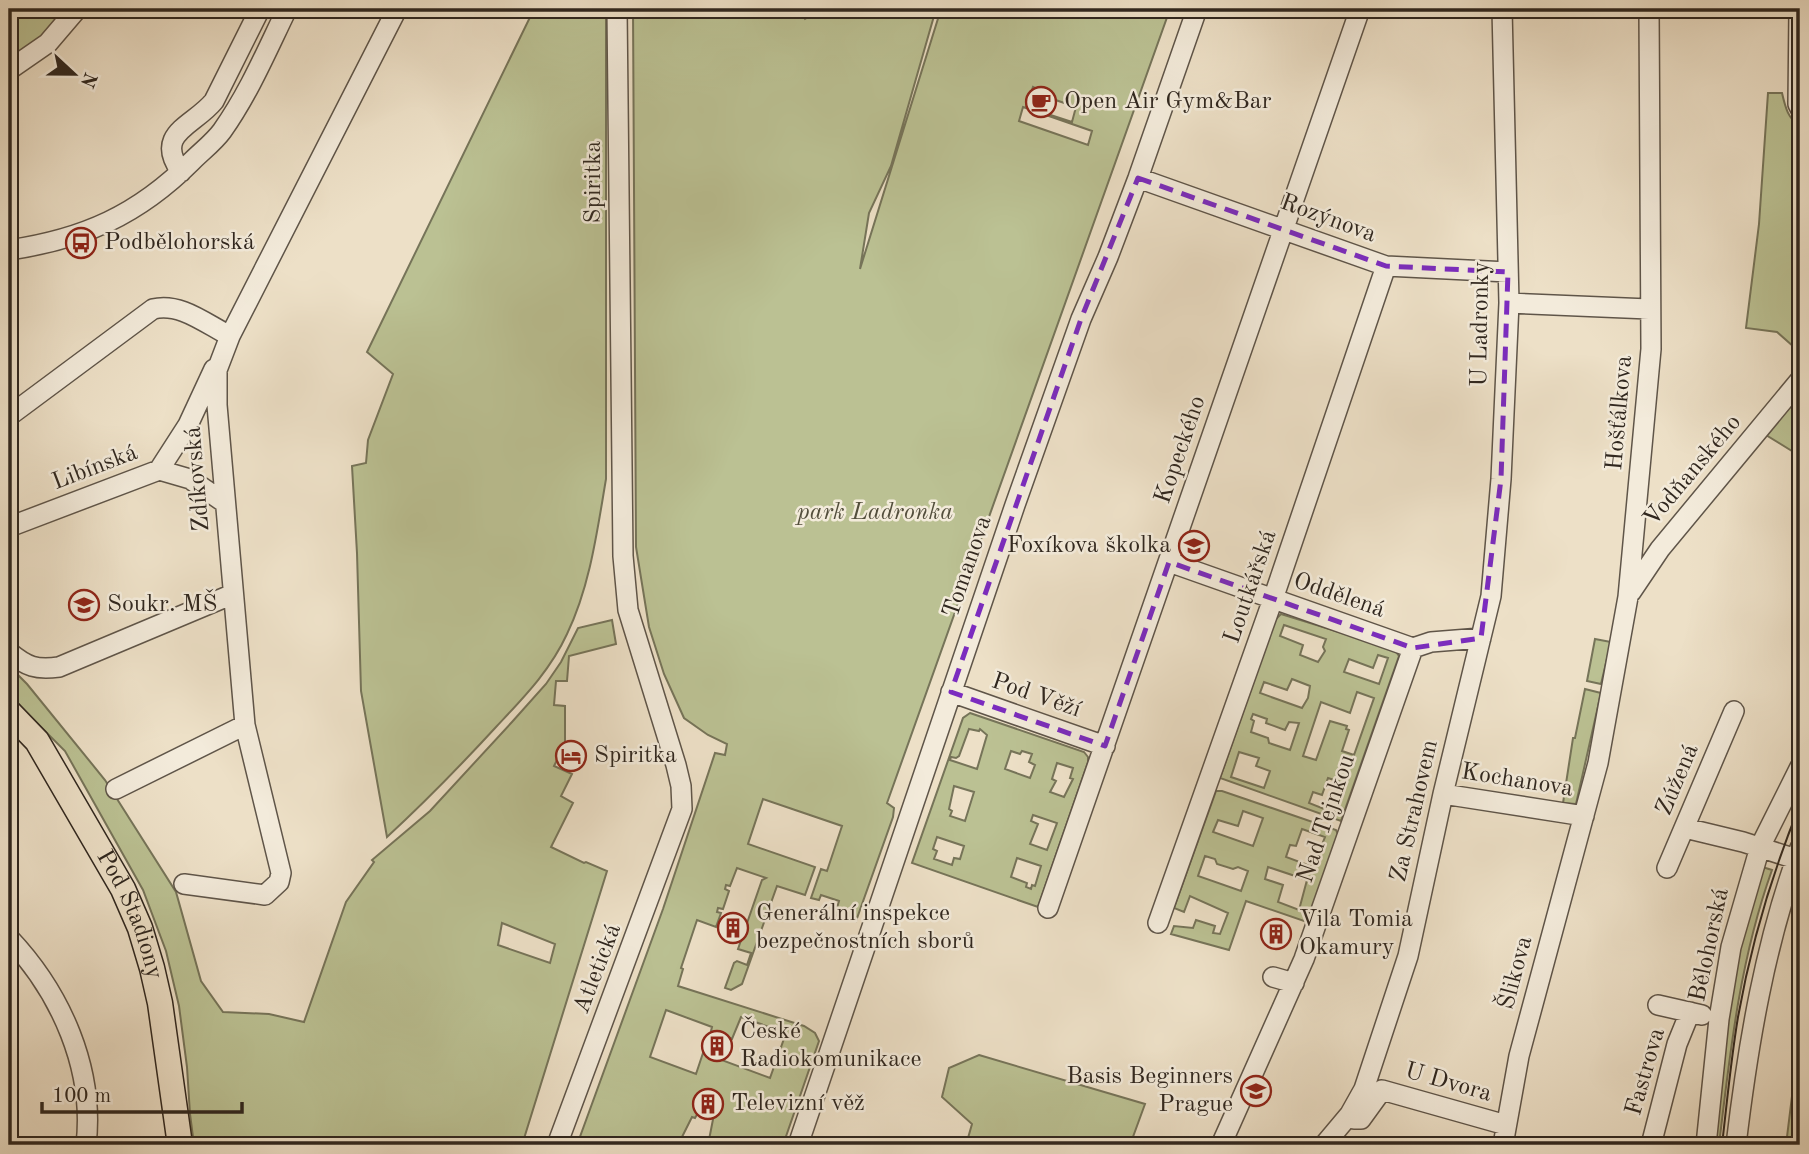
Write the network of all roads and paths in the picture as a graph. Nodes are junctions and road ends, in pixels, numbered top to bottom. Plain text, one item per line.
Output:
1 (77, 9) edge
2 (260, 9) edge
3 (287, 9) edge
4 (397, 9) edge
5 (617, 9) edge
6 (1196, 9) edge
7 (1360, 9) edge
8 (1502, 9) edge
9 (1650, 9) edge
10 (1799, 9) edge
11 (9, 70) edge
12 (1800, 108) edge
13 (181, 172) junction
14 (1138, 178) junction
15 (1283, 229) junction
16 (9, 250) edge
17 (1386, 266) junction
18 (1508, 272) junction
19 (1509, 303) junction
20 (1650, 309) junction
21 (230, 336) junction
22 (1800, 380) edge
23 (9, 416) edge
24 (159, 470) junction
25 (225, 503) junction
26 (9, 527) edge
27 (1169, 562) junction
28 (233, 594) junction
29 (1628, 597) junction
30 (1273, 599) junction
31 (1481, 638) junction
32 (1413, 648) junction
33 (9, 652) edge
34 (951, 692) junction
35 (1734, 710) dead end
36 (9, 712) edge
37 (245, 725) junction
38 (1105, 746) junction
39 (1800, 767) edge
40 (116, 789) dead end
41 (1443, 794) junction
42 (682, 808) joint
43 (1584, 816) junction
44 (1685, 828) junction
45 (1760, 847) junction
46 (1798, 853) edge
47 (1667, 868) dead end
48 (184, 884) dead end
49 (1048, 908) dead end
50 (1158, 923) dead end
51 (9, 938) edge
52 (1273, 976) dead end
53 (1294, 983) junction
54 (1658, 1004) dead end
55 (1690, 1012) junction
56 (1719, 1020) junction
57 (1350, 1114) junction
58 (1506, 1125) junction
59 (86, 1145) edge
60 (180, 1145) edge
61 (557, 1145) edge
62 (798, 1145) edge
63 (1221, 1145) edge
64 (1324, 1145) edge
65 (1503, 1145) edge
66 (1651, 1145) edge
67 (1706, 1145) edge
68 (1736, 1145) edge

1 - 11 street
2 - 13 street
3 - 13 street
4 - 21 street, Zdíkovská
5 - 42 street, Spiritka
6 - 14 street, Tomanova
7 - 15 street, Kopeckého
8 - 18 street, U Ladronky
9 - 20 street, Hošťálkova
10 - 12 street
13 - 16 street
14 - 15 street, Rozýnova
14 - 34 street, Tomanova
15 - 17 street, Rozýnova
15 - 27 street, Kopeckého
17 - 18 street, Rozýnova
17 - 30 street, Loutkářská
18 - 19 street, U Ladronky
19 - 20 street
19 - 31 street, U Ladronky
20 - 29 street, Hošťálkova
21 - 23 street
21 - 24 street, Libínská
21 - 25 street, Zdíkovská
22 - 29 street, Vodňanského
24 - 25 street, Libínská
24 - 26 street, Libínská
25 - 28 street, Zdíkovská
27 - 30 street, Oddělená
27 - 38 street, Kopeckého
28 - 33 street
28 - 37 street, Zdíkovská
29 - 43 street, Hošťálkova
30 - 32 street, Oddělená
30 - 50 street, Loutkářská
31 - 32 street
31 - 41 street, Za Strahovem
32 - 53 street, Nad Tejnkou
34 - 38 street, Pod Věží
34 - 62 street, Tomanova
35 - 44 street, Zúžená
36 - 60 main road, Pod Stadiony
37 - 40 street
37 - 48 street, Zdíkovská
38 - 49 street, Kopeckého
39 - 45 street, Bělohorská
41 - 43 street, Kochanova
41 - 57 street, Za Strahovem
42 - 61 street, Atletická
43 - 58 street, Šlikova
44 - 45 street
44 - 47 street, Zúžená
45 - 46 street
45 - 56 street, Bělohorská
46 - 68 street
51 - 59 street
52 - 53 street
53 - 63 street, Nad Tejnkou
54 - 55 street
55 - 56 street
55 - 66 street, Fastrova
56 - 67 street, Bělohorská
57 - 58 street, U Dvora
57 - 64 street, Za Strahovem
58 - 65 street, Šlikova

